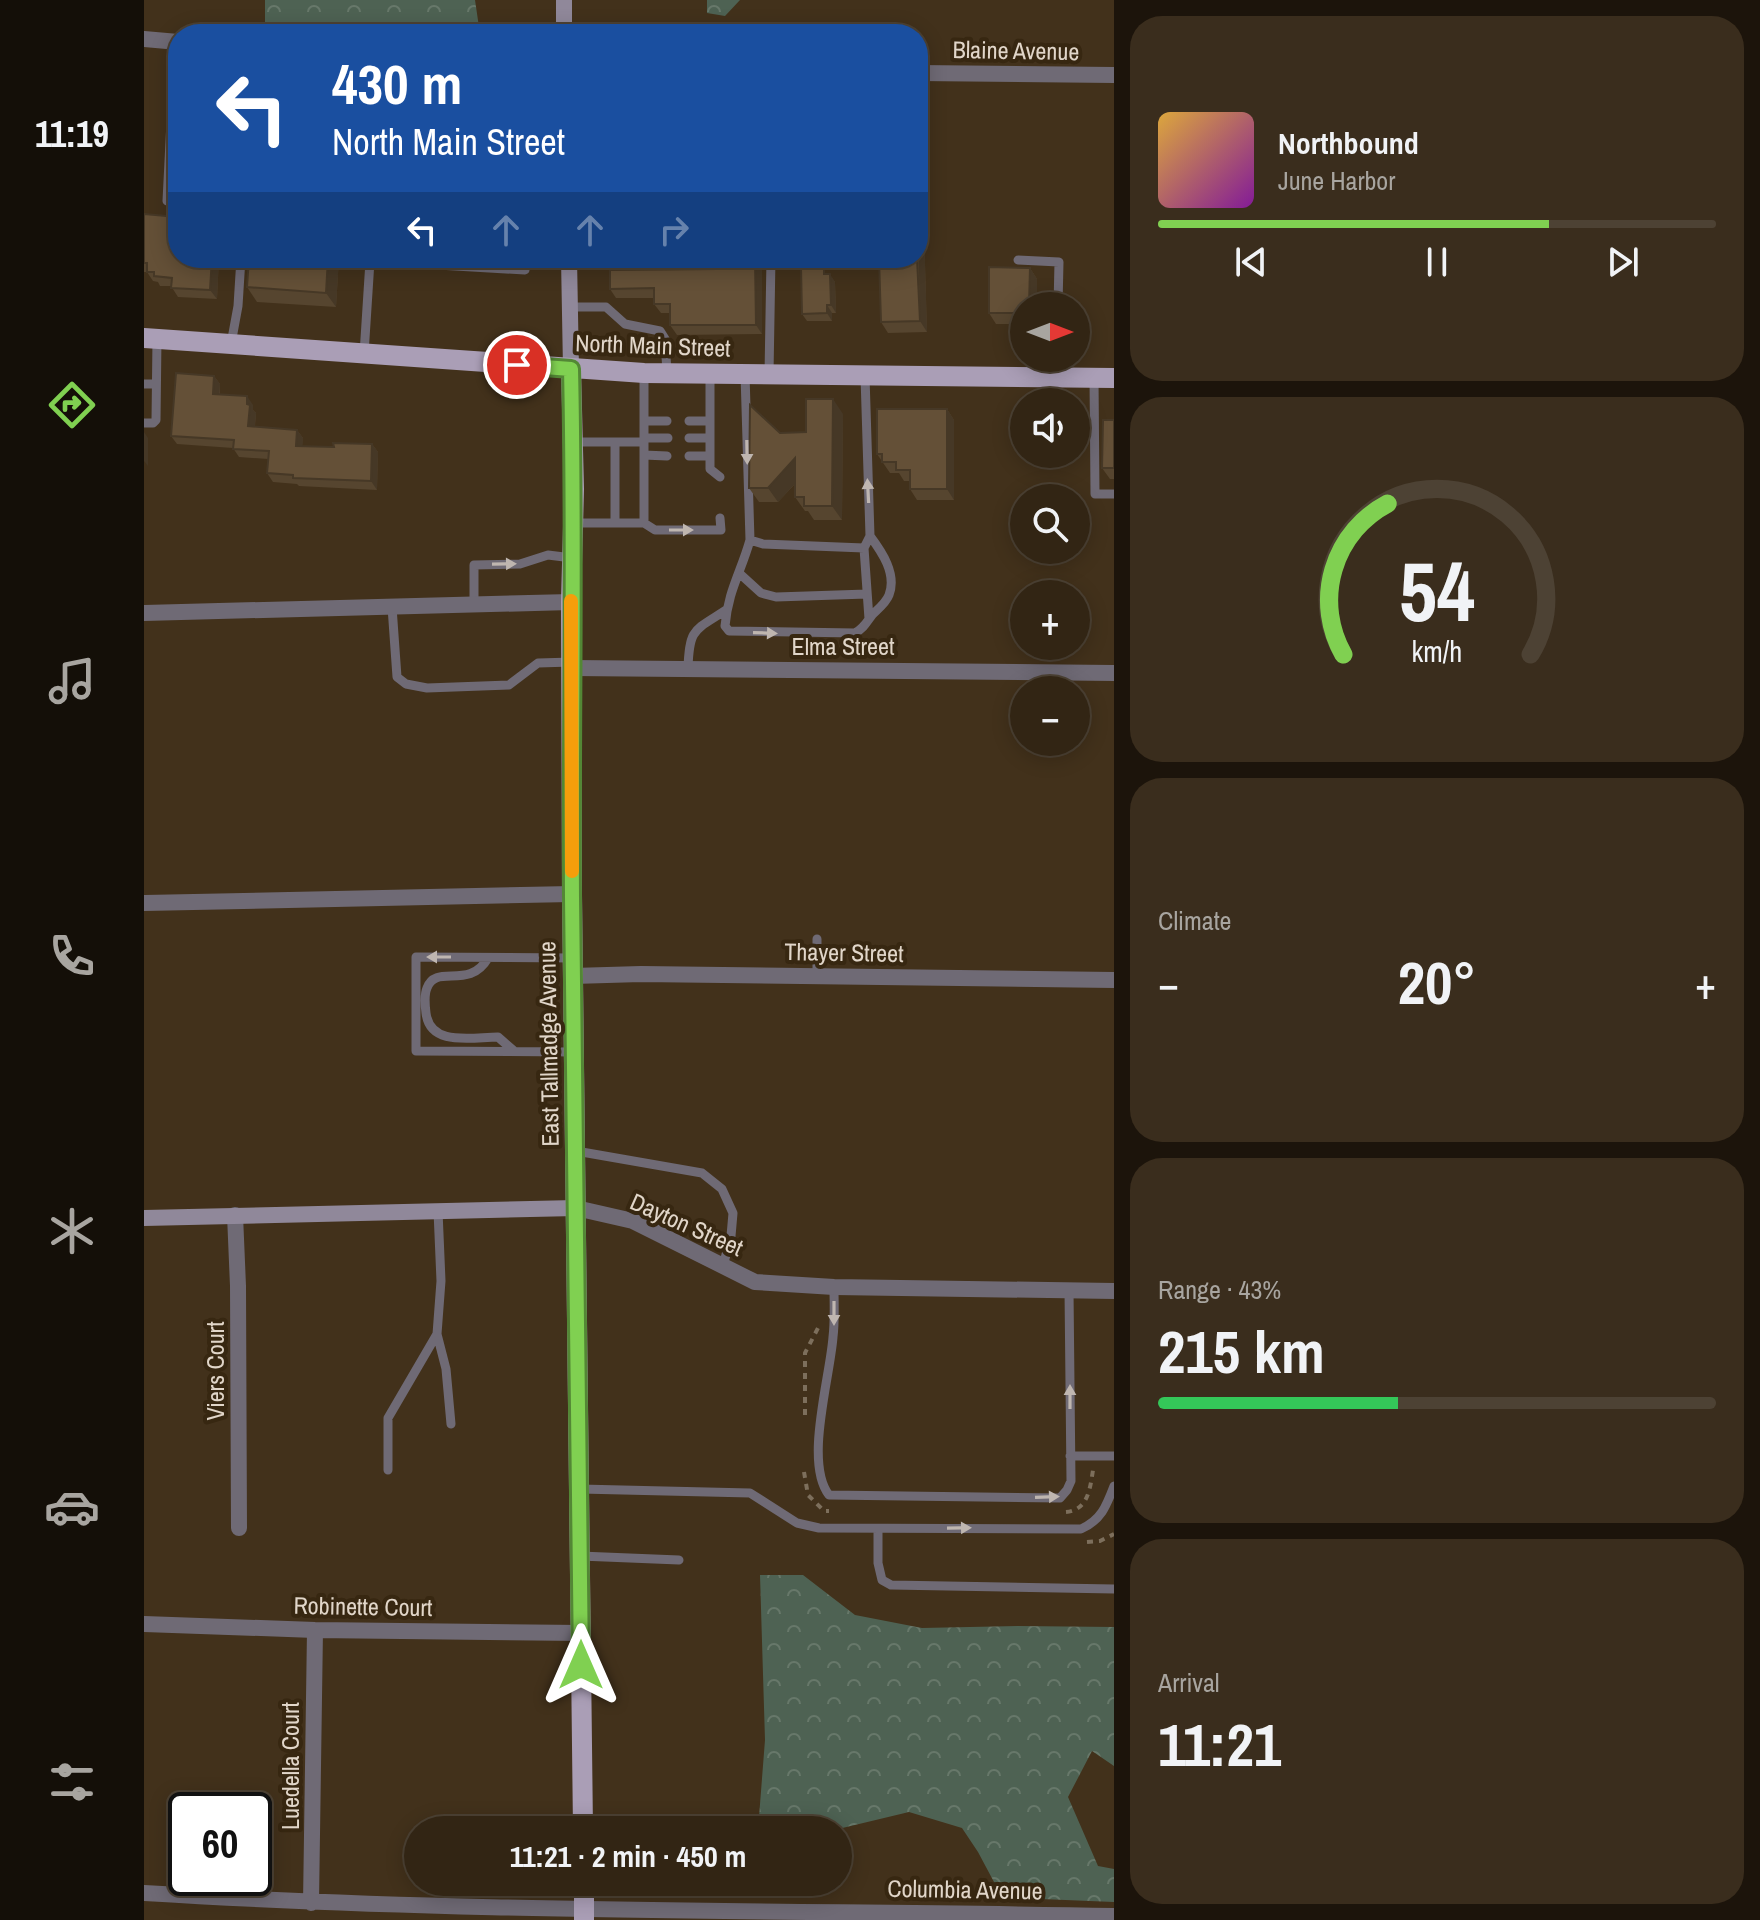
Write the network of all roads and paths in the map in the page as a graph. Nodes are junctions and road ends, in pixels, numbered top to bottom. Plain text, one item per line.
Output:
1 (564, 0) edge
2 (564, 24) edge
3 (144, 39) edge
4 (168, 41) edge
5 (928, 73) edge
6 (1114, 75) edge
7 (168, 185) edge
8 (167, 201) dead end
9 (1018, 260) dead end
10 (240, 268) edge
11 (370, 268) edge
12 (504, 268) edge
13 (525, 268) edge
14 (569, 268) edge
15 (771, 268) edge
16 (1058, 292) edge
17 (570, 307) junction
18 (150, 339) edge
19 (231, 344) junction
20 (364, 354) junction
21 (571, 369) junction
22 (1010, 370) edge
23 (1075, 372) edge
24 (644, 373) junction
25 (667, 373) junction
26 (710, 374) junction
27 (745, 374) junction
28 (769, 374) junction
29 (865, 376) junction
30 (1104, 378) edge
31 (144, 384) edge
32 (156, 384) junction
33 (644, 421) junction
34 (667, 421) dead end
35 (689, 421) dead end
36 (710, 421) junction
37 (144, 423) edge
38 (668, 438) dead end
39 (689, 438) dead end
40 (710, 438) junction
41 (644, 440) junction
42 (573, 442) junction
43 (615, 442) junction
44 (644, 455) junction
45 (667, 456) dead end
46 (689, 456) dead end
47 (710, 456) junction
48 (720, 477) dead end
49 (1114, 494) edge
50 (720, 518) dead end
51 (573, 523) junction
52 (615, 523) junction
53 (644, 523) junction
54 (870, 536) junction
55 (750, 540) junction
56 (864, 548) junction
57 (572, 558) junction
58 (739, 573) junction
59 (867, 594) junction
60 (571, 602) junction
61 (474, 605) junction
62 (392, 607) junction
63 (726, 610) junction
64 (144, 613) edge
65 (869, 619) junction
66 (572, 665) junction
67 (688, 669) junction
68 (1114, 673) edge
69 (572, 894) junction
70 (144, 903) edge
71 (817, 939) dead end
72 (488, 958) junction
73 (573, 967) junction
74 (817, 976) junction
75 (1114, 980) edge
76 (515, 1052) junction
77 (575, 1052) junction
78 (576, 1151) junction
79 (576, 1208) junction
80 (438, 1211) junction
81 (235, 1215) junction
82 (144, 1218) edge
83 (723, 1266) junction
84 (834, 1287) junction
85 (1069, 1290) junction
86 (1114, 1291) edge
87 (823, 1320) dead end
88 (437, 1334) junction
89 (451, 1424) dead end
90 (805, 1425) dead end
91 (1070, 1456) junction
92 (1114, 1456) edge
93 (804, 1469) dead end
94 (1103, 1469) dead end
95 (388, 1470) dead end
96 (1114, 1486) edge
97 (580, 1489) junction
98 (839, 1511) dead end
99 (1056, 1512) dead end
100 (239, 1528) dead end
101 (880, 1529) junction
102 (580, 1556) junction
103 (679, 1560) dead end
104 (1114, 1589) edge
105 (144, 1624) edge
106 (315, 1630) junction
107 (581, 1633) junction
108 (583, 1816) edge
109 (144, 1893) edge
110 (311, 1903) junction
111 (584, 1914) edge
112 (1114, 1916) edge

1 - 2 street
3 - 4 street
5 - 6 street, Blaine Avenue
7 - 8 lane
9 - 16 lane
10 - 19 lane
11 - 20 lane
12 - 13 lane
14 - 17 street, East Tallmadge Avenue
15 - 28 lane
17 - 21 street, East Tallmadge Avenue
17 - 25 lane
18 - 19 main road, North Main Street
18 - 32 lane
19 - 20 main road, North Main Street
20 - 21 main road, North Main Street
21 - 24 main road, North Main Street
21 - 42 main road, East Tallmadge Avenue
22 - 29 main road, North Main Street
23 - 30 main road, North Main Street
24 - 25 main road, North Main Street
24 - 33 lane
25 - 26 main road, North Main Street
26 - 27 main road, North Main Street
26 - 36 lane
27 - 28 main road, North Main Street
27 -> 55 lane
28 - 29 main road, North Main Street
54 -> 29 lane
30 - 49 lane
31 - 32 lane
32 - 37 lane
33 - 34 lane
33 - 41 lane
35 - 36 lane
36 - 40 lane
38 - 41 lane
39 - 40 lane
40 - 47 lane
41 - 43 lane
41 - 44 lane
42 - 43 lane
42 - 51 main road, East Tallmadge Avenue
43 - 52 lane
44 - 45 lane
44 - 53 lane
46 - 47 lane
47 - 48 lane
53 -> 50 lane
51 - 52 lane
51 - 57 main road, East Tallmadge Avenue
52 - 53 lane
54 - 56 lane
54 - 65 lane
55 - 56 lane
55 - 58 lane
56 - 59 lane
57 - 60 main road, East Tallmadge Avenue
61 -> 57 lane
58 - 59 lane
58 - 63 lane
59 - 65 lane
60 - 61 street
60 - 66 main road, East Tallmadge Avenue
61 - 62 street
62 - 64 street
62 - 66 lane
63 -> 65 lane
63 - 67 lane
66 - 67 street, Elma Street
66 - 69 main road, East Tallmadge Avenue
67 - 68 street, Elma Street
69 - 70 street
69 - 73 main road, East Tallmadge Avenue
71 - 74 lane
72 - 73 lane
72 - 76 lane
72 -> 76 lane
73 - 74 street, Thayer Street
73 - 77 main road, East Tallmadge Avenue
74 - 75 street, Thayer Street
76 - 77 lane
77 - 78 main road, East Tallmadge Avenue
78 - 79 main road, East Tallmadge Avenue
78 - 83 lane
79 - 80 street, Dayton Street
79 - 83 street, Dayton Street
79 - 97 main road, East Tallmadge Avenue
80 - 81 street, Dayton Street
80 - 88 lane
81 - 82 street, Dayton Street
81 - 100 street, Viers Court
83 - 84 street, Dayton Street
84 - 85 street, Dayton Street
84 -> 91 lane
85 - 86 street, Dayton Street
91 -> 85 lane
87 - 90 path
88 - 89 lane
88 - 95 lane
91 - 92 lane
93 - 98 path
94 - 99 path
101 -> 96 lane
97 - 101 lane
97 - 102 main road, East Tallmadge Avenue
101 - 104 lane
102 - 103 lane
102 - 107 main road, East Tallmadge Avenue
105 - 106 street, Robinette Court
106 - 107 street, Robinette Court
106 - 110 street, Luedella Court
107 - 108 main road, East Tallmadge Avenue
109 - 110 street, Columbia Avenue
110 - 111 street, Columbia Avenue
111 - 112 street, Columbia Avenue

